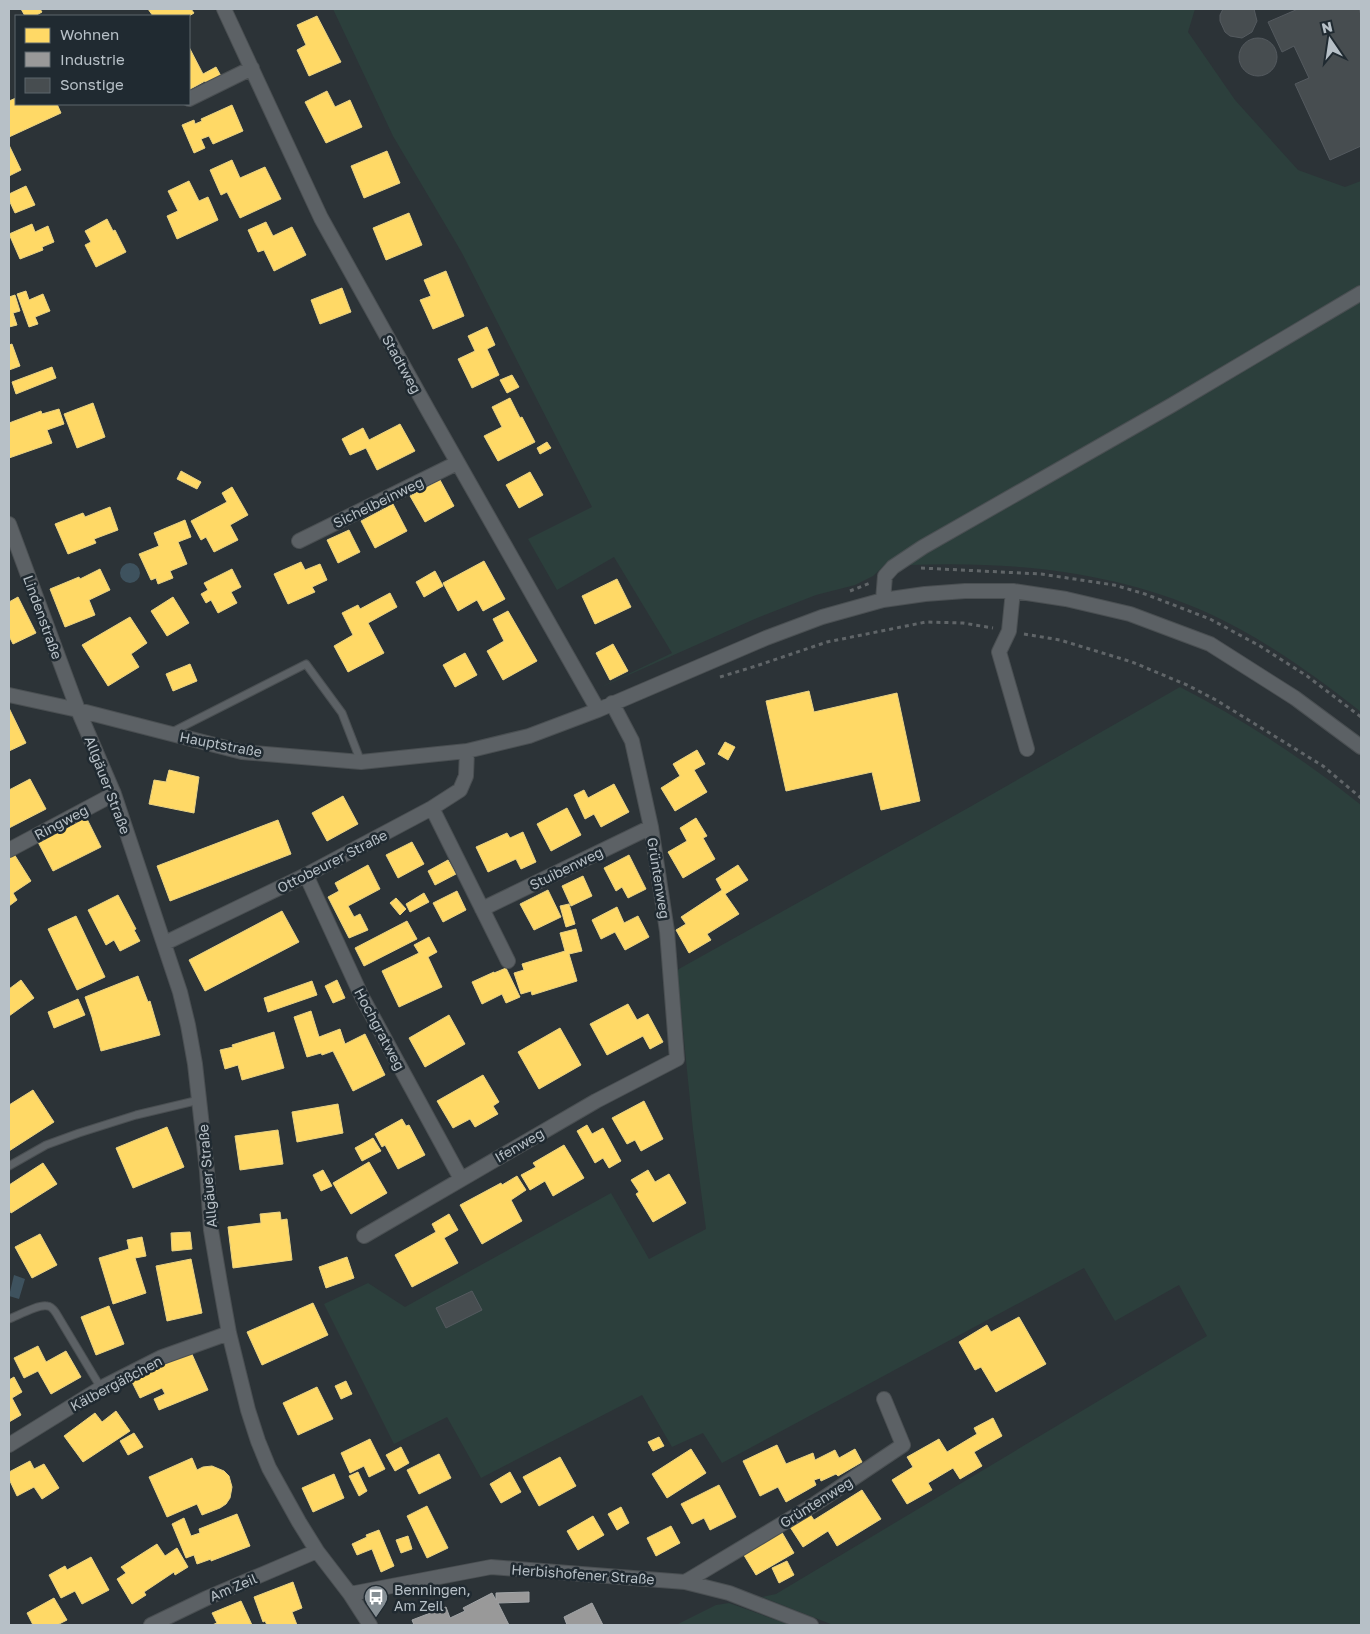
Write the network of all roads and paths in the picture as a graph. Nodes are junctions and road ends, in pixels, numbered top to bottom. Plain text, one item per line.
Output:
1 (224, 9) edge
2 (252, 68) junction
3 (190, 99) edge
4 (1361, 293) edge
5 (457, 463) junction
6 (9, 524) edge
7 (300, 541) dead end
8 (1013, 591) junction
9 (884, 600) junction
10 (9, 695) edge
11 (612, 703) junction
12 (78, 710) junction
13 (598, 710) junction
14 (169, 733) junction
15 (1361, 747) edge
16 (1027, 749) dead end
17 (467, 751) junction
18 (361, 762) junction
19 (114, 794) junction
20 (432, 808) junction
21 (651, 827) junction
22 (9, 850) edge
23 (306, 875) junction
24 (482, 909) junction
25 (165, 942) junction
26 (508, 961) dead end
27 (677, 1060) joint
28 (199, 1100) junction
29 (9, 1166) edge
30 (461, 1179) junction
31 (364, 1236) dead end
32 (9, 1319) edge
33 (229, 1333) junction
34 (101, 1388) junction
35 (884, 1399) dead end
36 (9, 1446) edge
37 (317, 1551) junction
38 (685, 1582) junction
39 (350, 1594) junction
40 (152, 1625) edge
41 (370, 1625) edge
42 (811, 1625) edge

1 - 2 street, Stadtweg
2 - 3 street
2 - 5 street, Stadtweg
4 - 9 street
5 - 7 street, Sichelbeinweg
5 - 13 street, Stadtweg
6 - 12 street, Lindenstraße
8 - 9 street, Hauptstraße
8 - 15 street, Hauptstraße
8 - 16 street
9 - 11 street, Hauptstraße
10 - 12 street, Hauptstraße
11 - 13 street, Hauptstraße
11 - 21 street, Grüntenweg
12 - 14 street, Hauptstraße
12 - 19 street, Allgäuer Straße
13 - 17 street, Hauptstraße
14 - 18 street, Hauptstraße
14 - 18 lane
17 - 18 street, Hauptstraße
17 - 20 street, Ottobeurer Straße
19 - 22 street, Ringweg
19 - 25 street, Allgäuer Straße
20 - 23 street, Ottobeurer Straße
20 - 24 street
21 - 24 street, Stuibenweg
21 - 27 street, Grüntenweg
23 - 25 street, Ottobeurer Straße
23 - 30 street, Hochgratweg
24 - 26 street
25 - 28 street, Allgäuer Straße
27 - 30 street, Ifenweg
28 - 29 lane
28 - 33 street, Allgäuer Straße
30 - 31 street, Ifenweg
32 - 34 lane
33 - 34 street, Kälbergäßchen
33 - 37 street, Allgäuer Straße
34 - 36 street, Kälbergäßchen
35 - 38 street, Grüntenweg
37 - 39 street, Allgäuer Straße
37 - 40 street, Am Zeil
38 - 39 street, Herbishofener Straße
38 - 42 street, Herbishofener Straße
39 - 41 street, Allgäuer Straße

